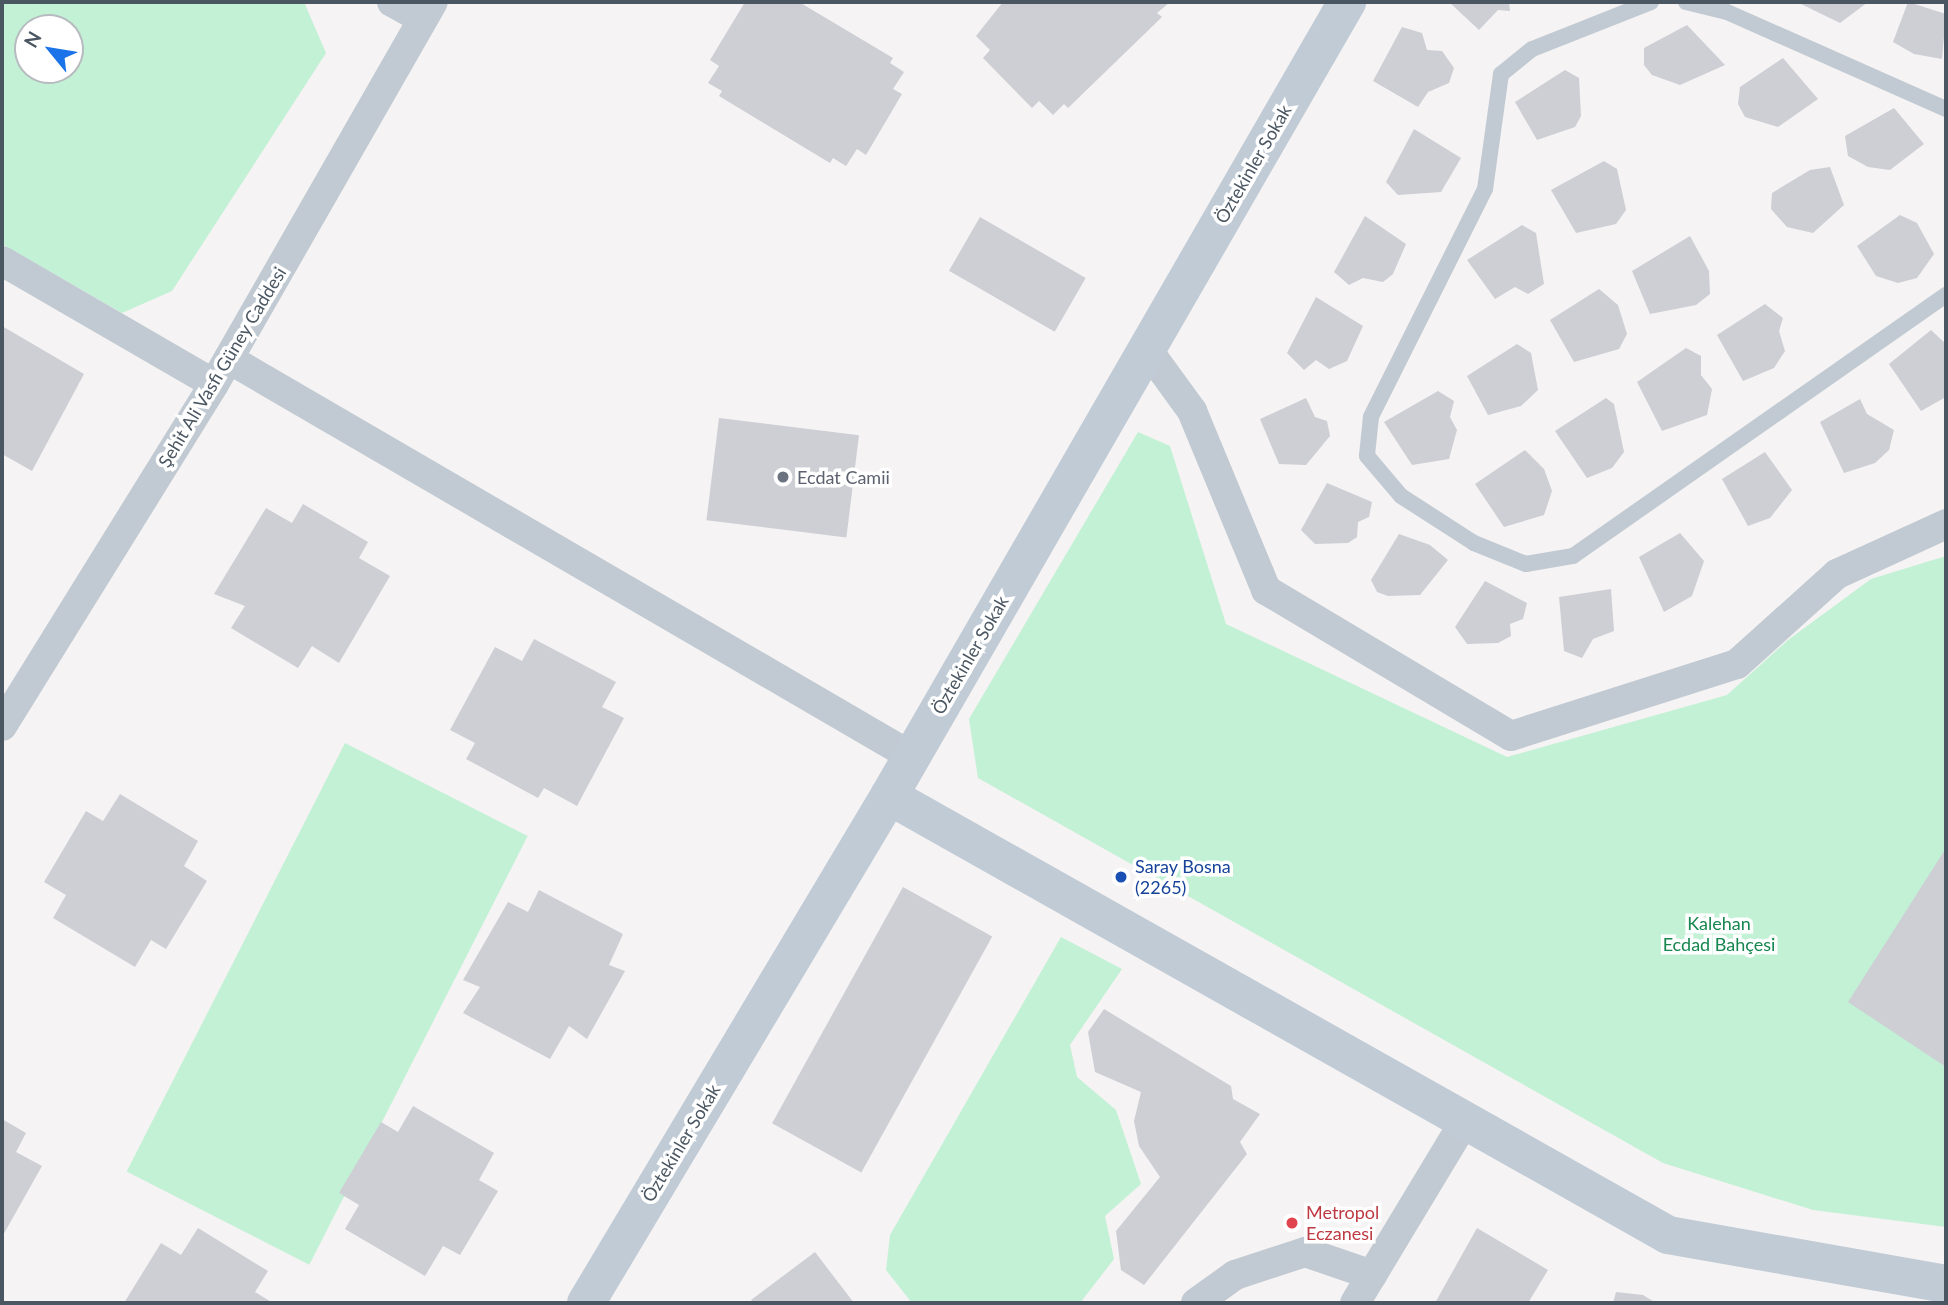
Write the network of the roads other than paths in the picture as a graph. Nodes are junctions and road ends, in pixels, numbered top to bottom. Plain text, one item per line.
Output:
1 (392, 2) edge
2 (1347, 2) edge
3 (1651, 2) edge
4 (1686, 2) edge
5 (428, 11) edge
6 (1946, 110) edge
7 (2, 261) edge
8 (1946, 295) edge
9 (1147, 349) junction
10 (222, 371) junction
11 (1946, 524) edge
12 (10, 693) edge
13 (2, 726) edge
14 (911, 757) junction
15 (889, 796) junction
16 (1465, 1121) junction
17 (1372, 1275) junction
18 (1946, 1284) edge
19 (586, 1303) edge
20 (1196, 1303) edge
21 (1355, 1303) edge

1 - 5 street
2 - 9 street, Öztekinler Sokak
3 - 8 lane
4 - 6 lane
5 - 10 street, Şehit Ali Vasfi Güney Caddesi
7 - 10 street
9 - 11 street
9 - 14 street, Öztekinler Sokak
10 - 12 street, Şehit Ali Vasfi Güney Caddesi
10 - 14 street
12 - 13 street, Şehit Ali Vasfi Güney Caddesi
14 - 15 street, Öztekinler Sokak
15 - 16 street
15 - 19 street, Öztekinler Sokak
16 - 17 street
16 - 18 street
17 - 20 street
17 - 21 street

